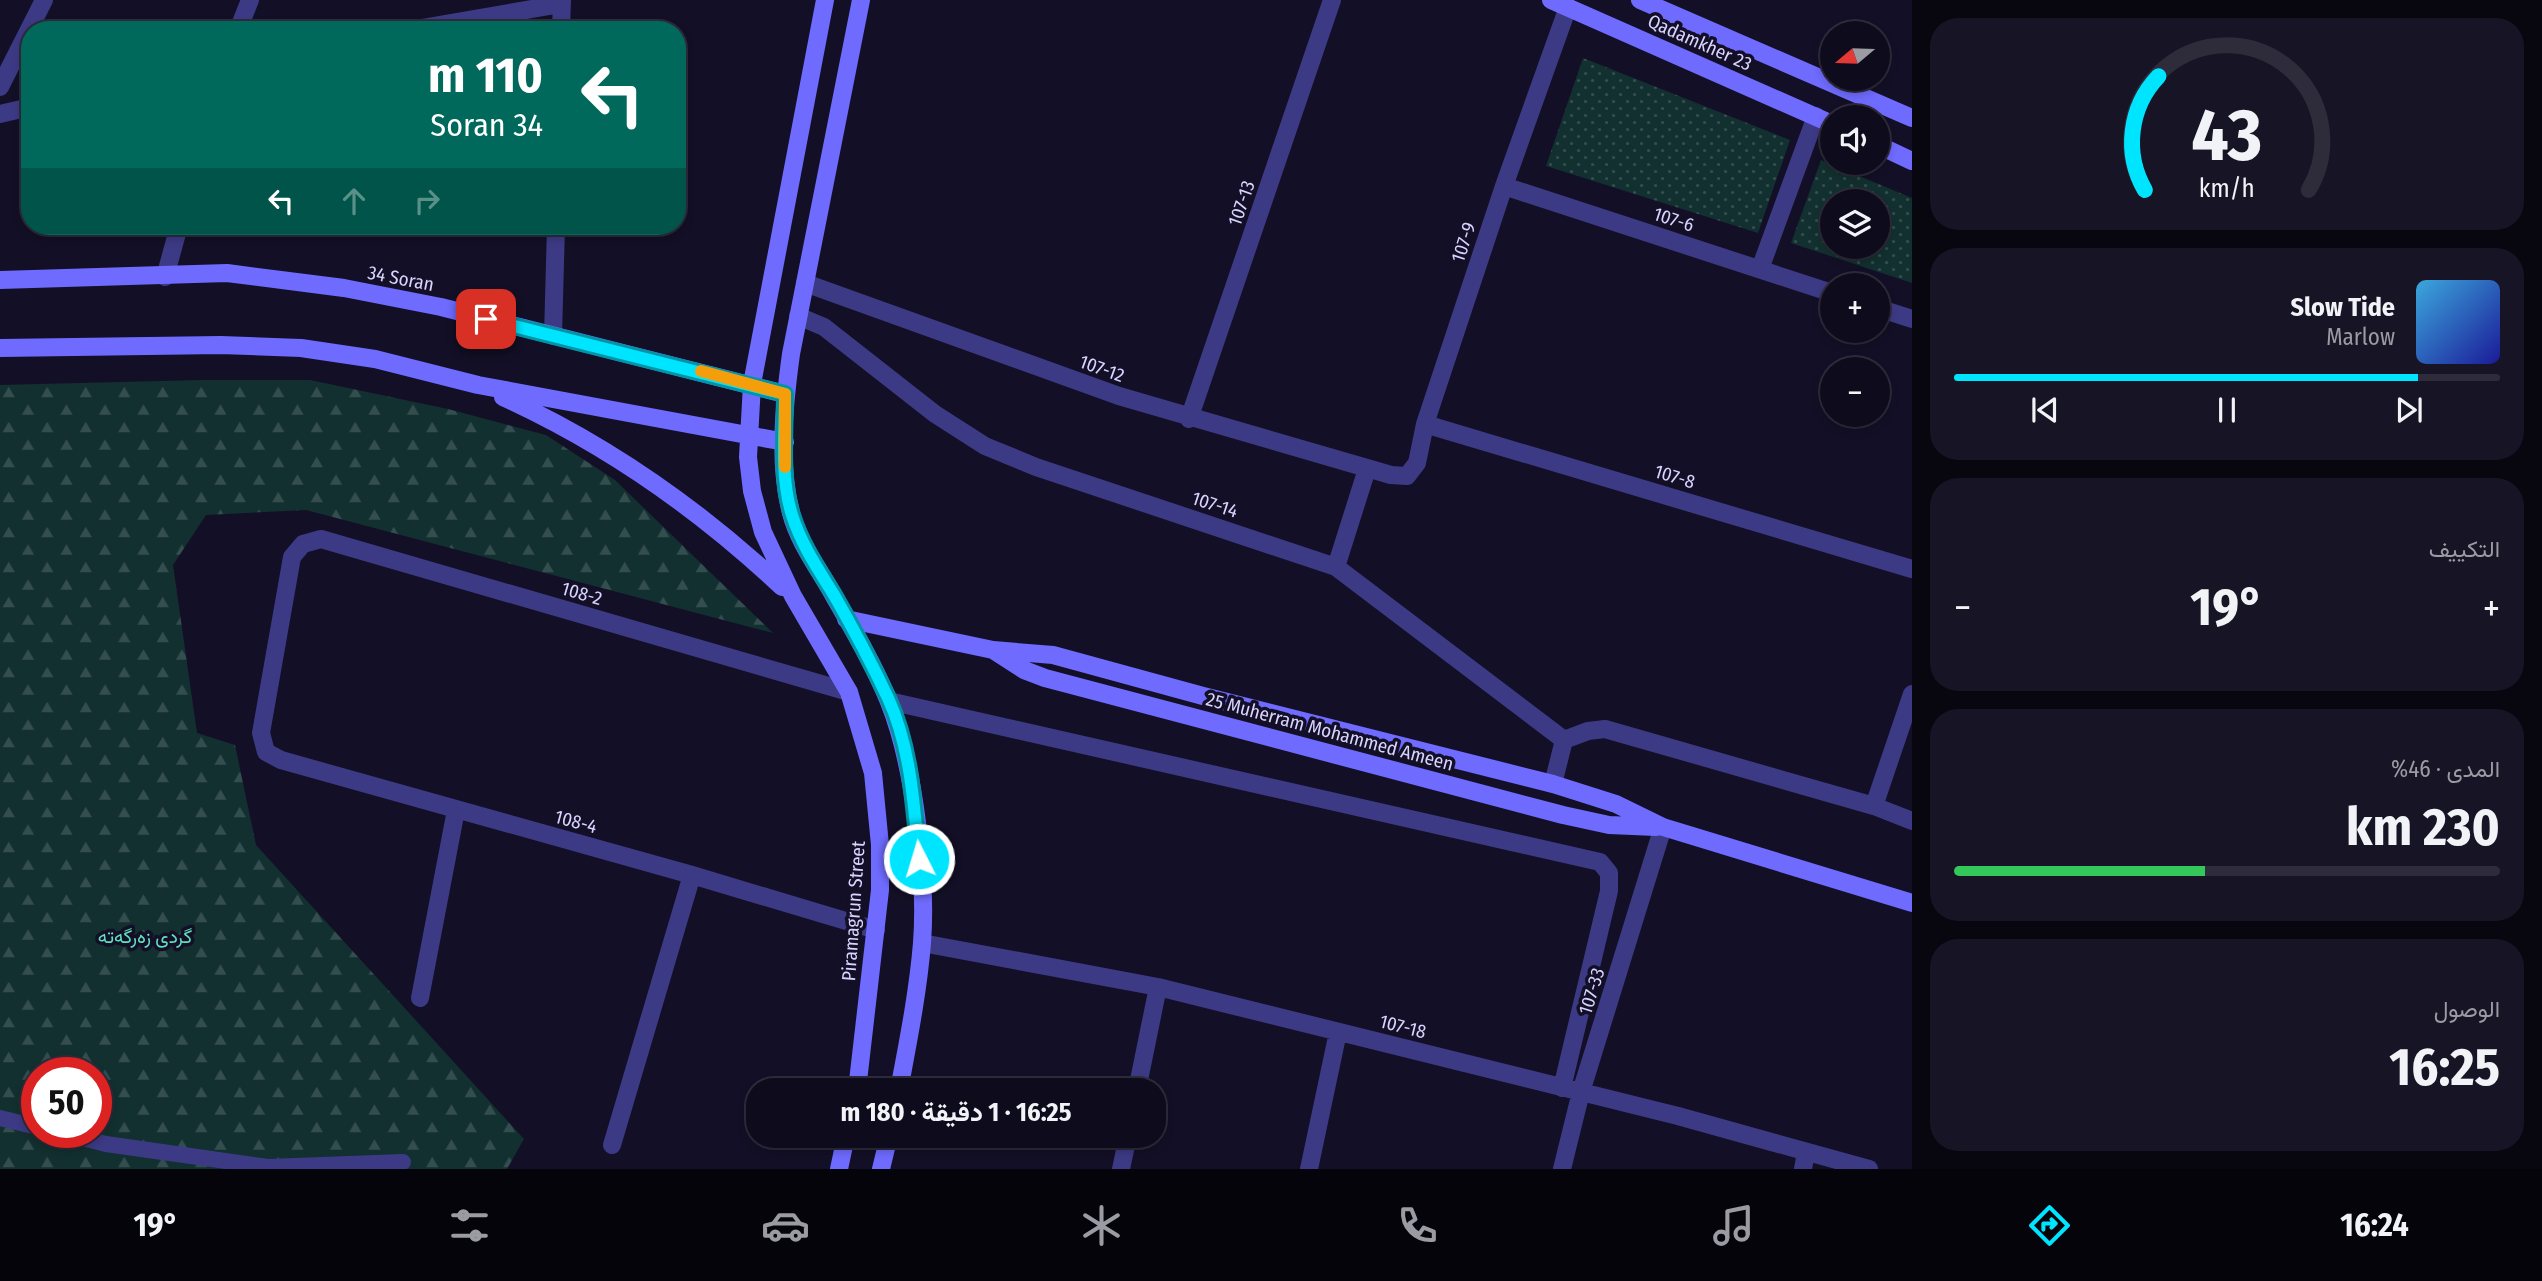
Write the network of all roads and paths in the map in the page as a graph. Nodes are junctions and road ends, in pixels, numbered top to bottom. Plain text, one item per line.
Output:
1 (44, 0) edge
2 (250, 0) edge
3 (825, 0) edge
4 (862, 0) edge
5 (1332, 0) edge
6 (1640, 0) edge
7 (561, 2) edge
8 (1559, 4) edge
9 (33, 21) edge
10 (241, 21) edge
11 (459, 21) edge
12 (561, 21) edge
13 (21, 45) edge
14 (0, 87) edge
15 (21, 109) edge
16 (0, 114) edge
17 (1820, 118) edge
18 (1912, 118) edge
19 (1820, 129) edge
20 (1890, 151) edge
21 (1912, 161) edge
22 (1504, 186) junction
23 (177, 235) edge
24 (556, 235) edge
25 (0, 269) edge
26 (1760, 269) junction
27 (165, 277) junction
28 (21, 279) junction
29 (0, 280) edge
30 (804, 283) junction
31 (1820, 289) edge
32 (1890, 312) edge
33 (798, 316) junction
34 (1912, 319) edge
35 (553, 336) junction
36 (0, 348) edge
37 (752, 384) junction
38 (478, 385) junction
39 (785, 394) junction
40 (1189, 419) junction
41 (1425, 424) junction
42 (748, 436) junction
43 (785, 442) junction
44 (1367, 469) junction
45 (1391, 475) joint
46 (1336, 567) junction
47 (1912, 569) edge
48 (793, 596) junction
49 (846, 619) junction
50 (993, 650) junction
51 (849, 692) junction
52 (1912, 694) edge
53 (889, 701) junction
54 (1564, 740) junction
55 (266, 752) joint
56 (1553, 784) junction
57 (1874, 806) junction
58 (456, 810) junction
59 (1912, 821) edge
60 (1663, 827) junction
61 (692, 875) junction
62 (1912, 903) edge
63 (876, 930) junction
64 (922, 943) junction
65 (1158, 987) junction
66 (419, 998) dead end
67 (1338, 1032) junction
68 (858, 1078) edge
69 (901, 1078) edge
70 (1139, 1078) edge
71 (1562, 1088) junction
72 (1581, 1092) junction
73 (0, 1118) edge
74 (21, 1123) edge
75 (112, 1144) edge
76 (612, 1145) dead end
77 (843, 1148) edge
78 (886, 1148) edge
79 (1125, 1148) edge
80 (1805, 1160) edge
81 (403, 1162) dead end
82 (317, 1167) edge
83 (839, 1169) edge
84 (881, 1169) edge
85 (1121, 1169) edge
86 (1310, 1169) edge
87 (1562, 1169) edge
88 (1869, 1169) edge

1 - 9 street
2 - 10 street
3 - 37 main road, Piramagrun Street
4 - 30 main road
5 - 40 street, 107-13
6 - 18 main road, Qadamkher 23
7 - 11 street
7 - 12 street
8 - 17 main road, Qadamkher 23
8 - 22 street, 107-9
13 - 14 street
15 - 16 street
19 - 26 street
20 - 21 main road
22 - 26 street, 107-6
22 - 41 street, 107-9
23 - 27 street
24 - 35 street
25 - 28 street
26 - 31 street, 107-6
27 - 28 main road, 34 Soran
27 - 35 main road, 34 Soran
28 - 29 main road, 34 Soran
30 - 33 main road
30 - 40 street, 107-12
32 - 34 street
33 - 39 main road
33 - 46 street, 107-14
35 - 37 main road, 34 Soran
36 - 38 main road
37 - 39 main road, 34 Soran
37 - 42 main road, Piramagrun Street
38 - 42 main road
38 - 48 main road
39 - 43 main road
40 - 44 street, 107-12
41 - 45 street, 107-9
41 - 47 street, 107-8
42 - 43 main road
42 - 48 main road, Piramagrun Street
43 - 49 main road
44 - 45 street, 107-12
44 - 46 street
46 - 54 street, 107-14
48 - 51 main road, Piramagrun Street
49 - 50 main road, 25 Muherram Mohammed Ameen
49 - 53 main road
50 - 56 main road, 25 Muherram Mohammed Ameen
50 - 60 main road, 25 Muherram Mohammed Ameen
51 - 55 street, 108-2
51 - 63 main road, Piramagrun Street
52 - 57 street
53 - 64 main road
53 - 71 street
54 - 56 street
54 - 57 street
55 - 58 street, 108-4
56 - 60 main road, 25 Muherram Mohammed Ameen
57 - 59 street
58 - 61 street, 108-4
58 - 66 street
60 - 62 main road, 25 Muherram Mohammed Ameen
60 - 72 street, 107-33
61 - 63 street, 108-4
61 - 76 street
63 - 68 main road, Piramagrun Street
64 - 65 street, 107-18
64 - 69 main road
65 - 67 street, 107-18
65 - 70 street
67 - 71 street, 107-18
67 - 86 street
71 - 72 street, 107-18
72 - 80 street, 107-18
72 - 87 street, 107-33
73 - 74 lane
75 - 82 lane
77 - 83 main road
78 - 84 main road
79 - 85 street
80 - 88 street, 107-18
81 - 82 lane

